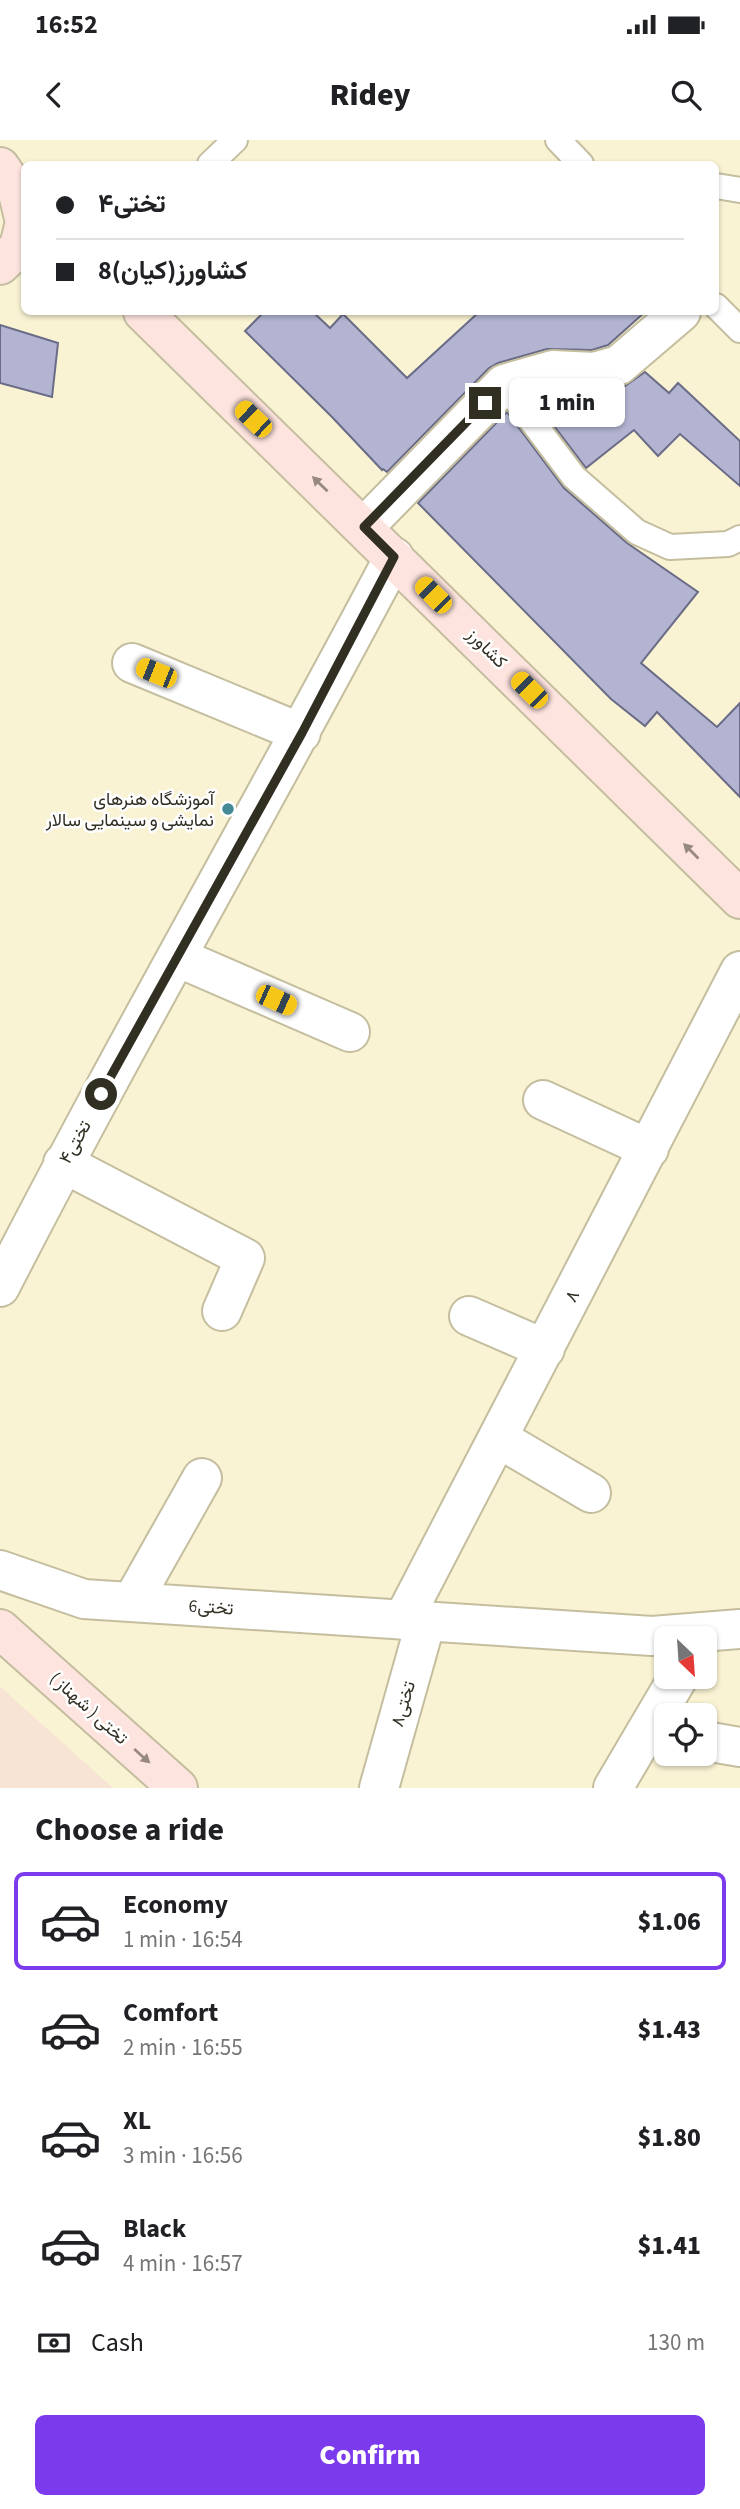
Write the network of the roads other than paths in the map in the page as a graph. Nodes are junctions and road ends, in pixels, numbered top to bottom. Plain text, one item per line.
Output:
1 (235, 140) edge
2 (558, 140) edge
3 (213, 161) edge
4 (579, 161) edge
5 (0, 167) edge
6 (719, 186) edge
7 (740, 190) edge
8 (18, 241) edge
9 (719, 309) edge
10 (146, 315) edge
11 (677, 315) edge
12 (740, 330) edge
13 (504, 384) junction
14 (364, 527) junction
15 (740, 538) edge
16 (394, 557) junction
17 (132, 663) dead end
18 (302, 733) junction
19 (740, 899) edge
20 (177, 957) junction
21 (740, 971) edge
22 (350, 1032) dead end
23 (543, 1100) dead end
24 (649, 1149) junction
25 (63, 1163) junction
26 (0, 1287) edge
27 (222, 1311) dead end
28 (469, 1316) dead end
29 (545, 1349) junction
30 (498, 1438) junction
31 (202, 1478) dead end
32 (591, 1493) dead end
33 (0, 1570) edge
34 (132, 1602) junction
35 (414, 1620) junction
36 (0, 1629) edge
37 (654, 1636) edge
38 (654, 1737) edge
39 (717, 1743) edge
40 (740, 1747) edge
41 (178, 1788) edge
42 (379, 1788) edge
43 (613, 1788) edge

1 - 3 lane
2 - 4 lane
5 - 8 street
6 - 7 lane
9 - 12 lane
14 -> 10 street, کشاورز
11 - 13 street
13 - 14 street
13 - 15 lane
14 - 16 street, کشاورز
16 - 18 street, تختی۴
19 -> 16 street, کشاورز
17 - 18 street
18 - 20 street, تختی۴
20 - 22 street
20 - 25 street, تختی۴
21 - 24 street, ۸
23 - 24 street
24 - 29 street, ۸
25 - 26 street, تختی۴
25 - 27 street
28 - 29 street
29 - 30 street, ۸
30 - 32 street
30 - 35 street, ۸
31 - 34 street
33 - 34 street, 6تختی
34 - 35 street, 6تختی
35 - 37 street, 6تختی
35 - 42 street, تختی۸
36 -> 41 street, تختی ( شهناز )
38 - 43 street
39 - 40 street

